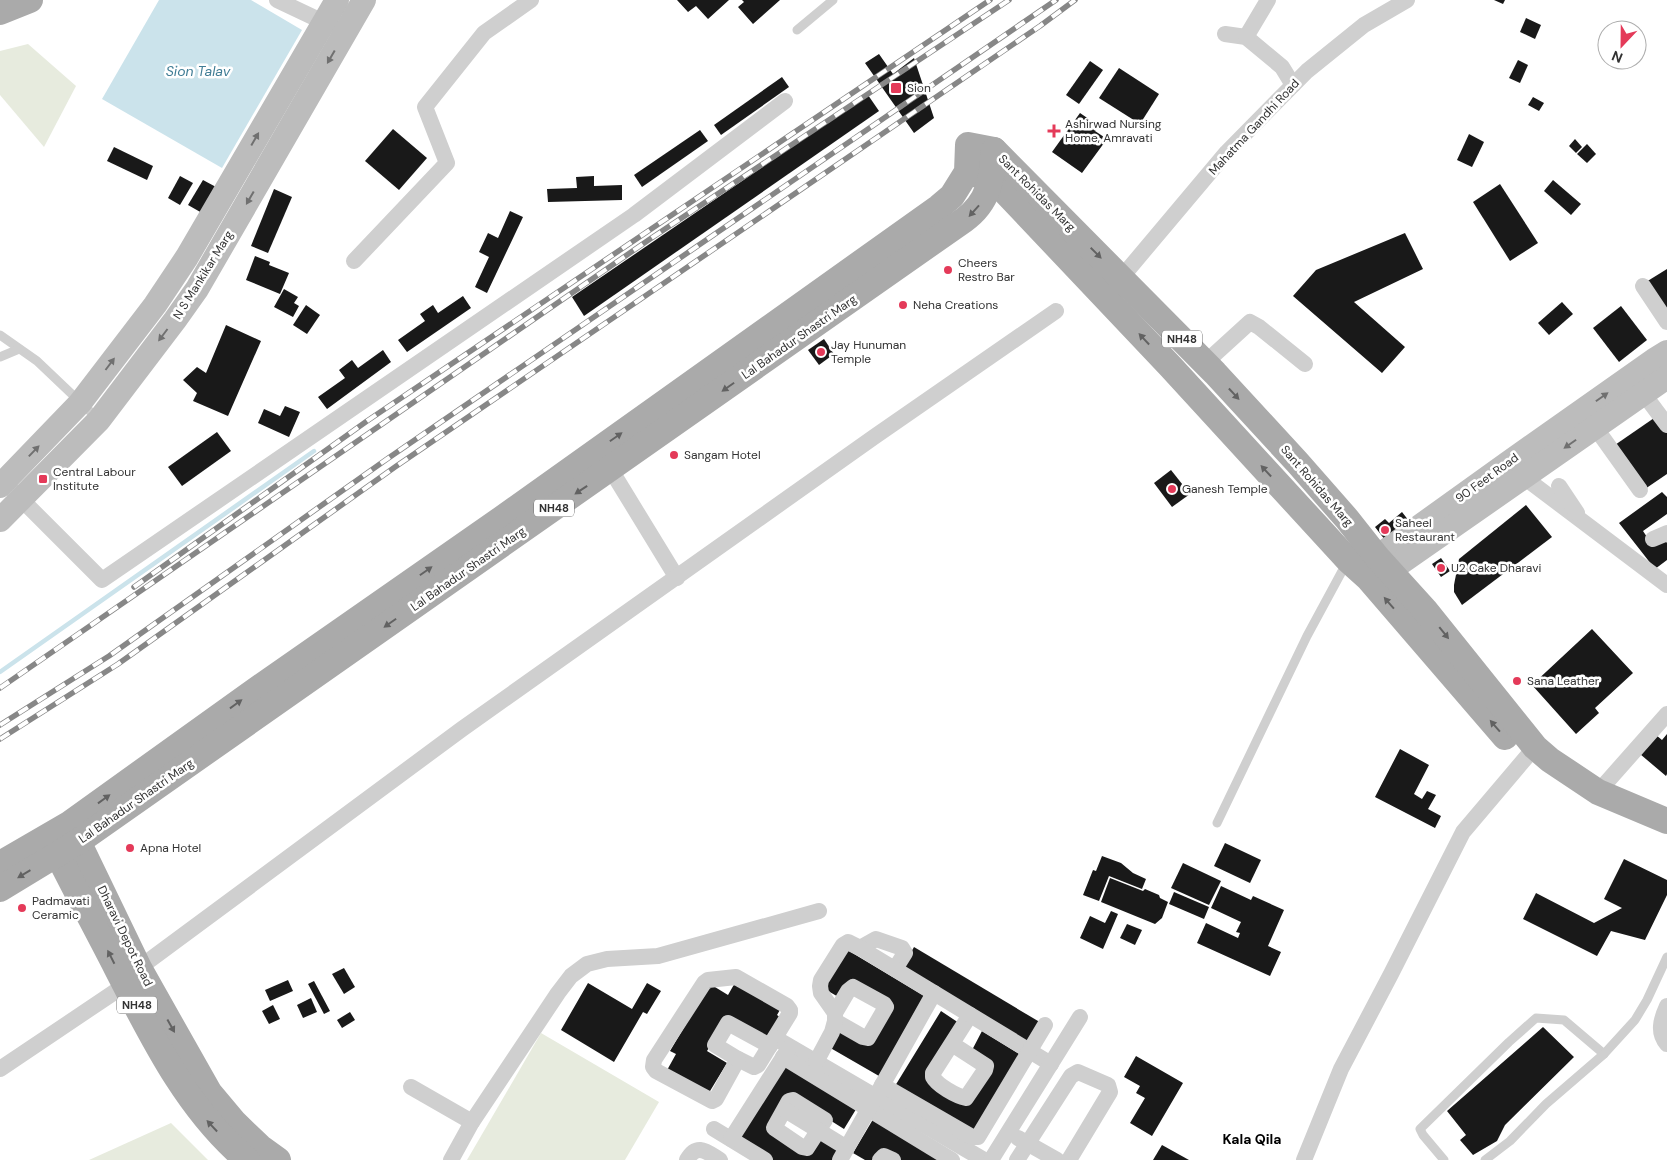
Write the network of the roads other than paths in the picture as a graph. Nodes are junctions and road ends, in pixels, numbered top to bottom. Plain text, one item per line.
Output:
1 (30, 0) edge
2 (277, 0) edge
3 (337, 0) edge
4 (364, 0) edge
5 (531, 0) edge
6 (833, 0) edge
7 (1268, 0) edge
8 (1407, 0) edge
9 (0, 12) edge
10 (324, 22) junction
11 (797, 30) dead end
12 (346, 32) junction
13 (1224, 34) dead end
14 (1246, 36) junction
15 (1293, 85) junction
16 (785, 101) dead end
17 (968, 145) joint
18 (994, 150) junction
19 (967, 172) junction
20 (992, 178) junction
21 (186, 257) junction
22 (354, 261) dead end
23 (208, 269) junction
24 (1121, 278) junction
25 (1643, 286) dead end
26 (1056, 311) dead end
27 (1667, 322) edge
28 (0, 336) edge
29 (125, 344) junction
30 (19, 348) junction
31 (1197, 355) junction
32 (0, 357) edge
33 (145, 360) junction
34 (1305, 364) dead end
35 (1170, 366) junction
36 (1663, 366) edge
37 (1643, 393) junction
38 (80, 403) junction
39 (99, 420) junction
40 (1667, 425) edge
41 (1592, 429) junction
42 (1267, 430) junction
43 (1246, 448) junction
44 (611, 470) junction
45 (1515, 470) junction
46 (2, 484) edge
47 (1558, 486) dead end
48 (1637, 490) dead end
49 (22, 500) junction
50 (547, 500) junction
51 (1572, 509) junction
52 (0, 520) edge
53 (1348, 560) junction
54 (1378, 569) junction
55 (677, 578) junction
56 (1664, 578) edge
57 (1667, 714) edge
58 (1529, 753) junction
59 (1598, 792) junction
60 (1667, 821) edge
61 (1217, 823) dead end
62 (1667, 834) edge
63 (63, 839) junction
64 (0, 864) edge
65 (0, 889) edge
66 (819, 911) dead end
67 (1667, 957) edge
68 (132, 977) junction
69 (934, 993) junction
70 (1667, 1006) edge
71 (970, 1015) junction
72 (1080, 1017) dead end
73 (1045, 1026) dead end
74 (772, 1042) junction
75 (952, 1044) dead end
76 (1667, 1044) edge
77 (1030, 1051) junction
78 (786, 1052) junction
79 (1604, 1054) junction
80 (738, 1059) junction
81 (816, 1062) junction
82 (1051, 1064) junction
83 (0, 1069) edge
84 (410, 1087) dead end
85 (849, 1089) junction
86 (876, 1097) junction
87 (472, 1122) junction
88 (714, 1129) dead end
89 (819, 1131) junction
90 (1008, 1134) junction
91 (731, 1139) junction
92 (1027, 1143) junction
93 (950, 1145) edge
94 (843, 1154) edge
95 (247, 1160) edge
96 (278, 1160) edge
97 (450, 1160) edge
98 (687, 1160) edge
99 (720, 1160) edge
100 (765, 1160) edge
101 (880, 1160) edge
102 (893, 1160) edge
103 (984, 1160) edge
104 (991, 1160) edge
105 (1017, 1160) edge
106 (1057, 1160) edge
107 (1069, 1160) edge
108 (1304, 1160) edge
109 (1444, 1160) edge
110 (1486, 1160) edge

1 - 9 main road
2 - 10 street
3 - 10 main road, N S Mankikar Marg
4 - 12 main road, N S Mankikar Marg
5 - 22 street
6 - 11 lane
7 - 14 street
8 - 15 street, Mahatma Gandhi Road
10 - 12 street
21 -> 10 main road, N S Mankikar Marg
12 -> 23 main road, N S Mankikar Marg
13 - 14 street
14 - 15 street
15 - 24 street, Mahatma Gandhi Road
16 - 49 street
17 - 18 main road, Sant Rohidas Marg / NH48
17 - 19 main road, Lal Bahadur Shastri Marg / NH48
18 - 20 main road, Lal Bahadur Shastri Marg / NH48
18 -> 24 main road, Sant Rohidas Marg / NH48
19 - 20 main road, Sant Rohidas Marg
50 -> 19 main road, Lal Bahadur Shastri Marg / NH48
35 -> 20 main road, Sant Rohidas Marg
20 -> 44 main road, Lal Bahadur Shastri Marg / NH48
21 - 23 main road
21 - 29 main road, N S Mankikar Marg
23 -> 33 main road, N S Mankikar Marg
24 - 31 main road, Sant Rohidas Marg / NH48
25 - 27 street
26 - 55 street
28 - 30 lane
29 - 33 main road
38 -> 29 main road, N S Mankikar Marg
30 - 32 lane
30 - 38 lane
31 - 34 street
31 - 35 main road
31 -> 42 main road, Sant Rohidas Marg / NH48
33 - 39 main road, N S Mankikar Marg
35 - 43 main road, Sant Rohidas Marg
36 - 37 main road, 90 Feet Road
45 -> 36 main road, 90 Feet Road
37 - 40 street
37 - 41 main road, 90 Feet Road
38 - 39 lane
46 -> 38 main road, N S Mankikar Marg
39 - 49 main road, N S Mankikar Marg
41 -> 45 main road, 90 Feet Road
41 - 48 street
42 - 43 main road
42 - 54 main road, Sant Rohidas Marg / NH48
53 -> 43 main road, Sant Rohidas Marg
44 -> 50 main road, Lal Bahadur Shastri Marg / NH48
44 - 55 street
45 - 51 street
45 - 54 main road, 90 Feet Road
46 - 49 street
47 - 51 street
49 - 52 main road, N S Mankikar Marg
50 - 63 main road, Lal Bahadur Shastri Marg / NH48
51 - 56 street
53 - 54 main road, Sant Rohidas Marg
53 - 61 lane
54 - 58 main road, Sant Rohidas Marg
55 - 68 street
57 - 59 street
58 - 59 main road, Sant Rohidas Marg
58 - 62 main road, Sant Rohidas Marg
58 - 108 street
59 - 60 main road, Sant Rohidas Marg
63 - 64 main road, Lal Bahadur Shastri Marg / NH48
63 -> 65 main road, Lal Bahadur Shastri Marg / NH48
63 - 68 main road, Dharavi Depot Road
66 - 87 street
67 - 79 lane
68 - 83 street
95 -> 68 main road, NH48
68 -> 96 main road, Dharavi Depot Road
69 - 71 street
69 - 81 street
69 - 86 street
70 - 76 street
71 - 75 street
71 - 77 street
72 - 82 street
73 - 77 street
74 - 78 street
74 - 80 street
74 - 80 street
74 - 80 street
77 - 82 street
77 - 93 street
78 - 81 street
78 - 85 street
78 - 91 street
79 - 109 lane
79 - 110 lane
81 - 85 street
82 - 90 street
84 - 87 street
85 - 86 street
86 - 93 street
86 - 94 street
87 - 97 street
88 - 91 street
89 - 89 street
89 - 94 street
90 - 92 street
90 - 104 street
91 - 100 street
92 - 105 street
92 - 106 street
92 - 107 street
93 - 103 street
98 - 99 street
101 - 102 street

